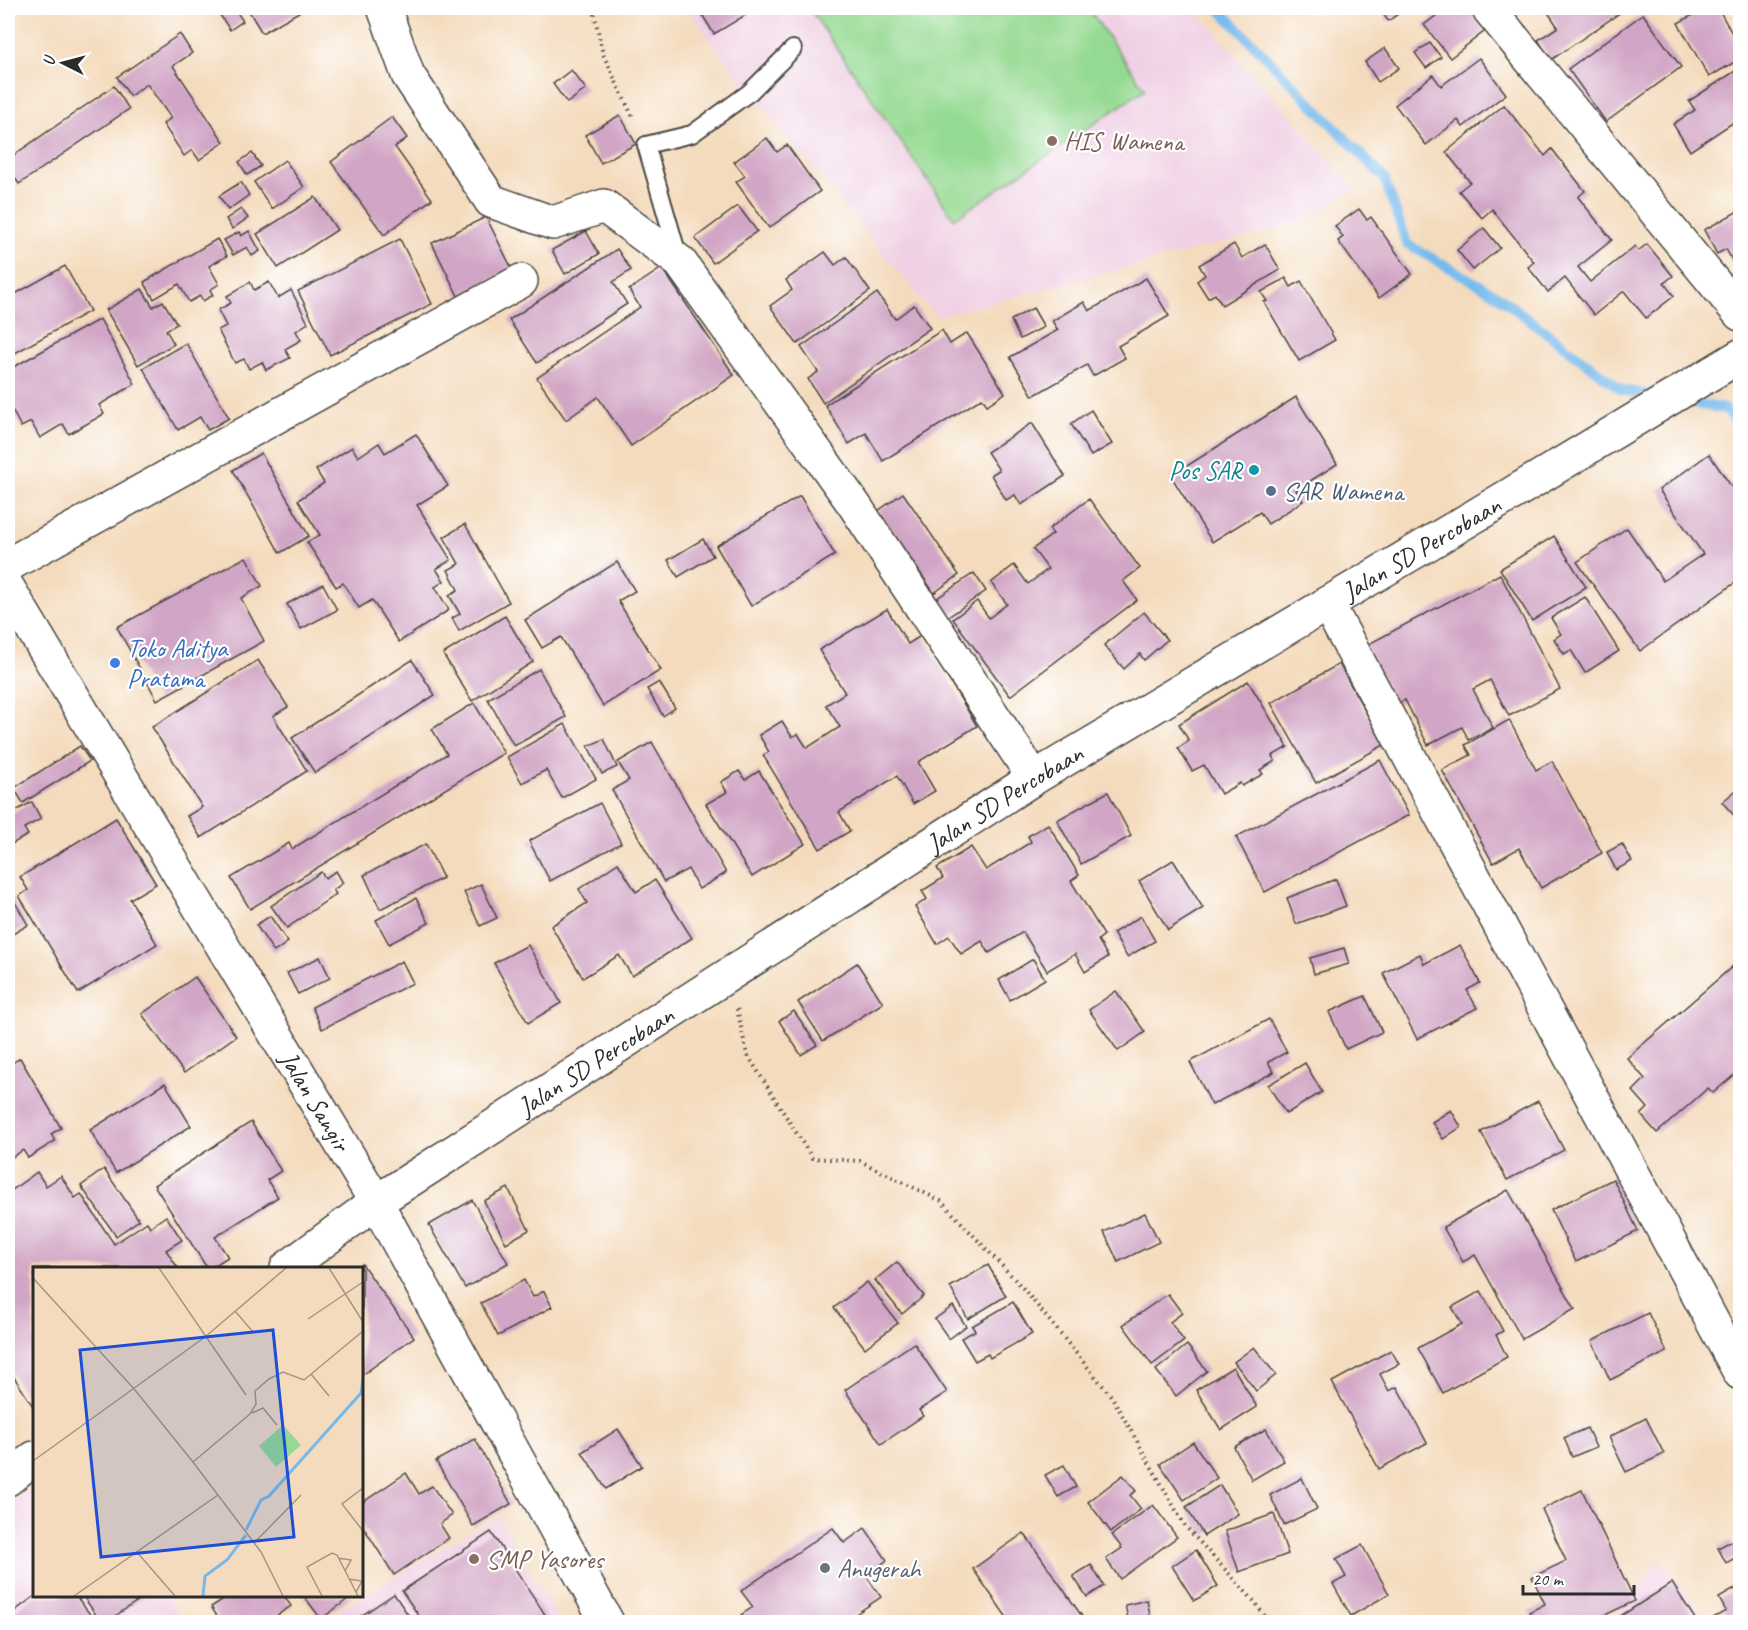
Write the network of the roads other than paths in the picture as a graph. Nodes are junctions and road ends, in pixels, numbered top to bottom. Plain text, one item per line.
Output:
1 (384, 8) edge
2 (1488, 8) edge
3 (793, 49) dead end
4 (680, 262) junction
5 (521, 281) dead end
6 (1740, 314) edge
7 (1727, 364) edge
8 (8, 565) edge
9 (8, 588) edge
10 (1327, 603) junction
11 (1034, 778) junction
12 (376, 1202) junction
13 (290, 1267) edge
14 (1730, 1329) edge
15 (1740, 1373) edge
16 (33, 1459) edge
17 (8, 1479) edge
18 (607, 1623) edge

1 - 4 street
2 - 6 street
3 - 4 lane
4 - 11 street
5 - 8 street
7 - 10 street, Jalan SD Percobaan
9 - 12 street, Jalan Sangir
10 - 11 street, Jalan SD Percobaan
10 - 14 street
11 - 12 street, Jalan SD Percobaan
12 - 13 street, Jalan SD Percobaan
12 - 18 street, Jalan Sangir
14 - 15 street
16 - 17 street

